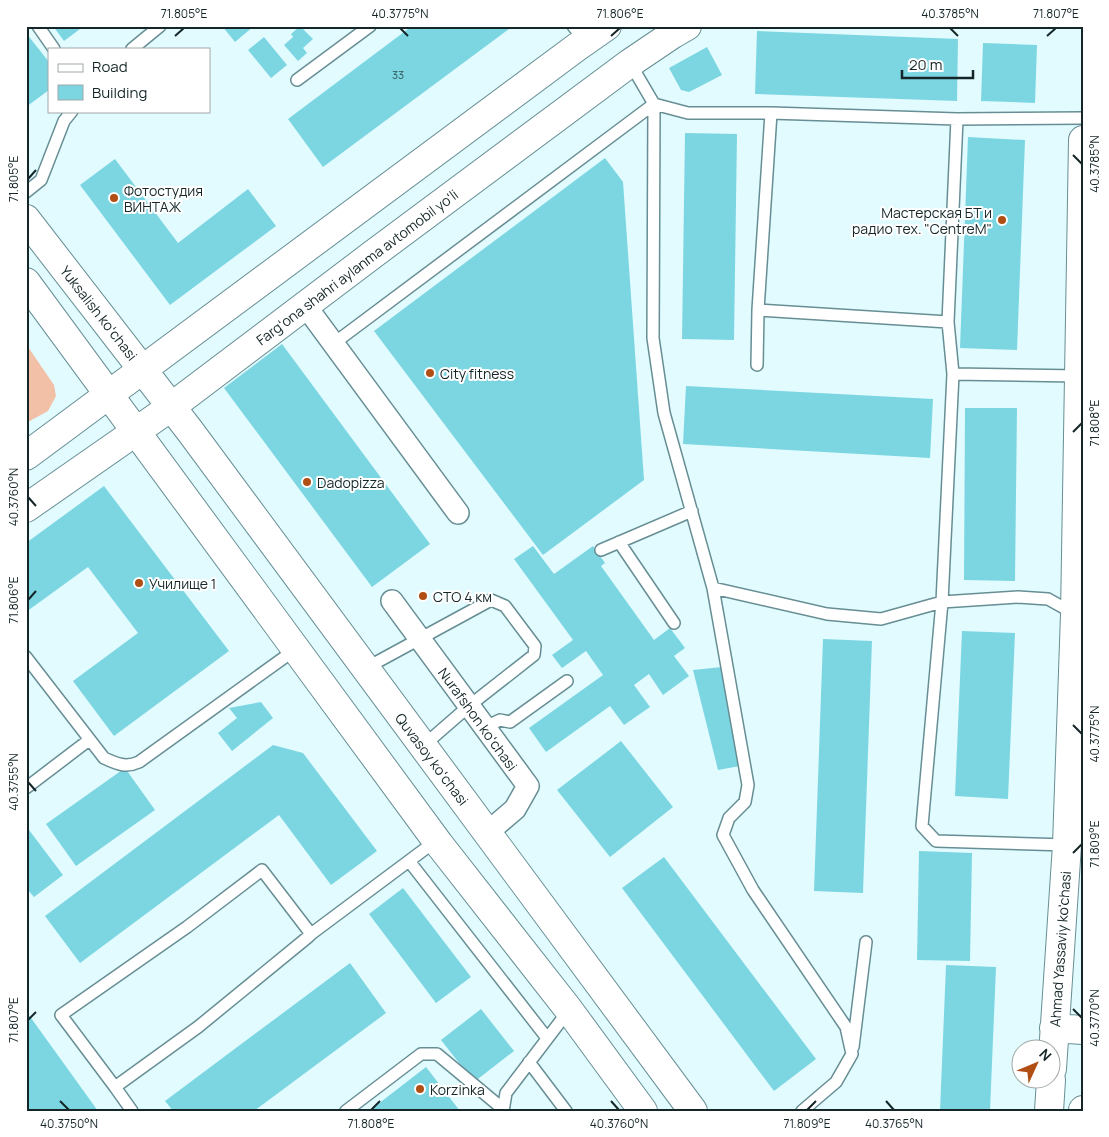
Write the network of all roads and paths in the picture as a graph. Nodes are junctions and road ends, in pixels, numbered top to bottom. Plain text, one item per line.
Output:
1 (38, 26) edge
2 (160, 26) edge
3 (607, 26) edge
4 (687, 26) edge
5 (364, 28) edge
6 (579, 34) edge
7 (53, 48) edge
8 (133, 48) edge
9 (630, 63) junction
10 (296, 80) dead end
11 (654, 104) junction
12 (71, 112) edge
13 (771, 113) junction
14 (1083, 118) edge
15 (958, 119) junction
16 (1083, 140) edge
17 (26, 192) edge
18 (26, 219) edge
19 (26, 282) edge
20 (1082, 293) edge
21 (305, 305) junction
22 (758, 310) junction
23 (948, 322) junction
24 (333, 344) junction
25 (757, 365) dead end
26 (143, 370) junction
27 (953, 374) junction
28 (1079, 376) junction
29 (109, 395) junction
30 (171, 407) junction
31 (137, 432) junction
32 (26, 456) edge
33 (26, 508) edge
34 (692, 511) junction
35 (458, 513) dead end
36 (619, 542) junction
37 (601, 550) dead end
38 (713, 588) junction
39 (392, 601) dead end
40 (942, 602) junction
41 (1075, 614) junction
42 (674, 624) dead end
43 (419, 639) junction
44 (296, 649) junction
45 (26, 657) edge
46 (365, 668) junction
47 (567, 681) dead end
48 (469, 706) junction
49 (485, 728) junction
50 (89, 740) junction
51 (423, 746) junction
52 (26, 788) edge
53 (487, 833) junction
54 (437, 840) junction
55 (1067, 846) junction
56 (409, 861) junction
57 (312, 934) junction
58 (866, 942) dead end
59 (569, 1010) junction
60 (1054, 1028) junction
61 (1083, 1030) edge
62 (547, 1038) junction
63 (1053, 1040) edge
64 (852, 1054) junction
65 (529, 1062) junction
66 (116, 1087) junction
67 (1050, 1090) edge
68 (503, 1110) edge
69 (132, 1111) edge
70 (346, 1111) edge
71 (566, 1111) edge
72 (643, 1111) edge
73 (693, 1111) edge
74 (802, 1111) edge
75 (1048, 1111) edge

1 - 7 lane
2 - 8 lane
3 - 6 main road
4 - 9 main road, Fargʻona shahri aylanma avtomobil yoʻli
5 - 10 lane
6 - 26 main road
9 - 11 lane
9 - 21 main road, Fargʻona shahri aylanma avtomobil yoʻli
11 - 13 lane
11 - 24 lane
11 - 34 lane
12 - 17 lane
13 - 15 lane
13 - 22 lane
14 - 15 lane
15 - 23 lane
16 - 20 main road, Ahmad Yassaviy ko'chasi
18 - 26 main road, Yuksalish koʻchasi
19 - 29 main road
20 - 28 main road, Ahmad Yassaviy ko'chasi
21 - 24 street
21 - 30 main road, Fargʻona shahri aylanma avtomobil yoʻli
22 - 23 lane
22 - 25 lane
23 - 27 lane
24 - 35 street
26 - 29 main road
26 - 30 main road, Yuksalish koʻchasi
27 - 28 lane
27 - 40 lane
28 - 41 main road, Ahmad Yassaviy ko'chasi
29 - 31 main road
29 - 32 main road
30 - 31 main road, Fargʻona shahri aylanma avtomobil yoʻli
30 - 46 main road, Quvasoy koʻchasi
31 - 33 main road, Fargʻona shahri aylanma avtomobil yoʻli
31 - 44 main road
34 - 36 lane
34 - 38 lane
36 - 37 lane
36 - 42 lane
38 - 40 lane
38 - 64 lane
39 - 43 street, Nurafshon koʻchasi
40 - 41 lane
40 - 55 lane
41 - 55 main road, Ahmad Yassaviy ko'chasi
43 - 46 lane
43 - 48 street, Nurafshon koʻchasi
43 - 48 lane
44 - 50 lane
44 - 54 main road
45 - 50 lane
46 - 51 main road, Quvasoy koʻchasi
47 - 49 lane
48 - 49 street, Nurafshon koʻchasi
48 - 51 lane
49 - 53 street, Nurafshon koʻchasi
50 - 52 lane
51 - 53 main road, Quvasoy koʻchasi
53 - 73 main road, Quvasoy koʻchasi
54 - 56 lane
54 - 59 main road
55 - 60 main road, Ahmad Yassaviy ko'chasi
56 - 57 lane
56 - 62 lane
57 - 66 lane
57 - 66 lane
58 - 64 lane
59 - 62 lane
59 - 72 main road
60 - 61 main road
60 - 63 main road, Ahmad Yassaviy ko'chasi
62 - 65 lane
64 - 74 lane
65 - 68 lane
65 - 71 lane
66 - 69 lane
67 - 75 main road
68 - 70 lane

